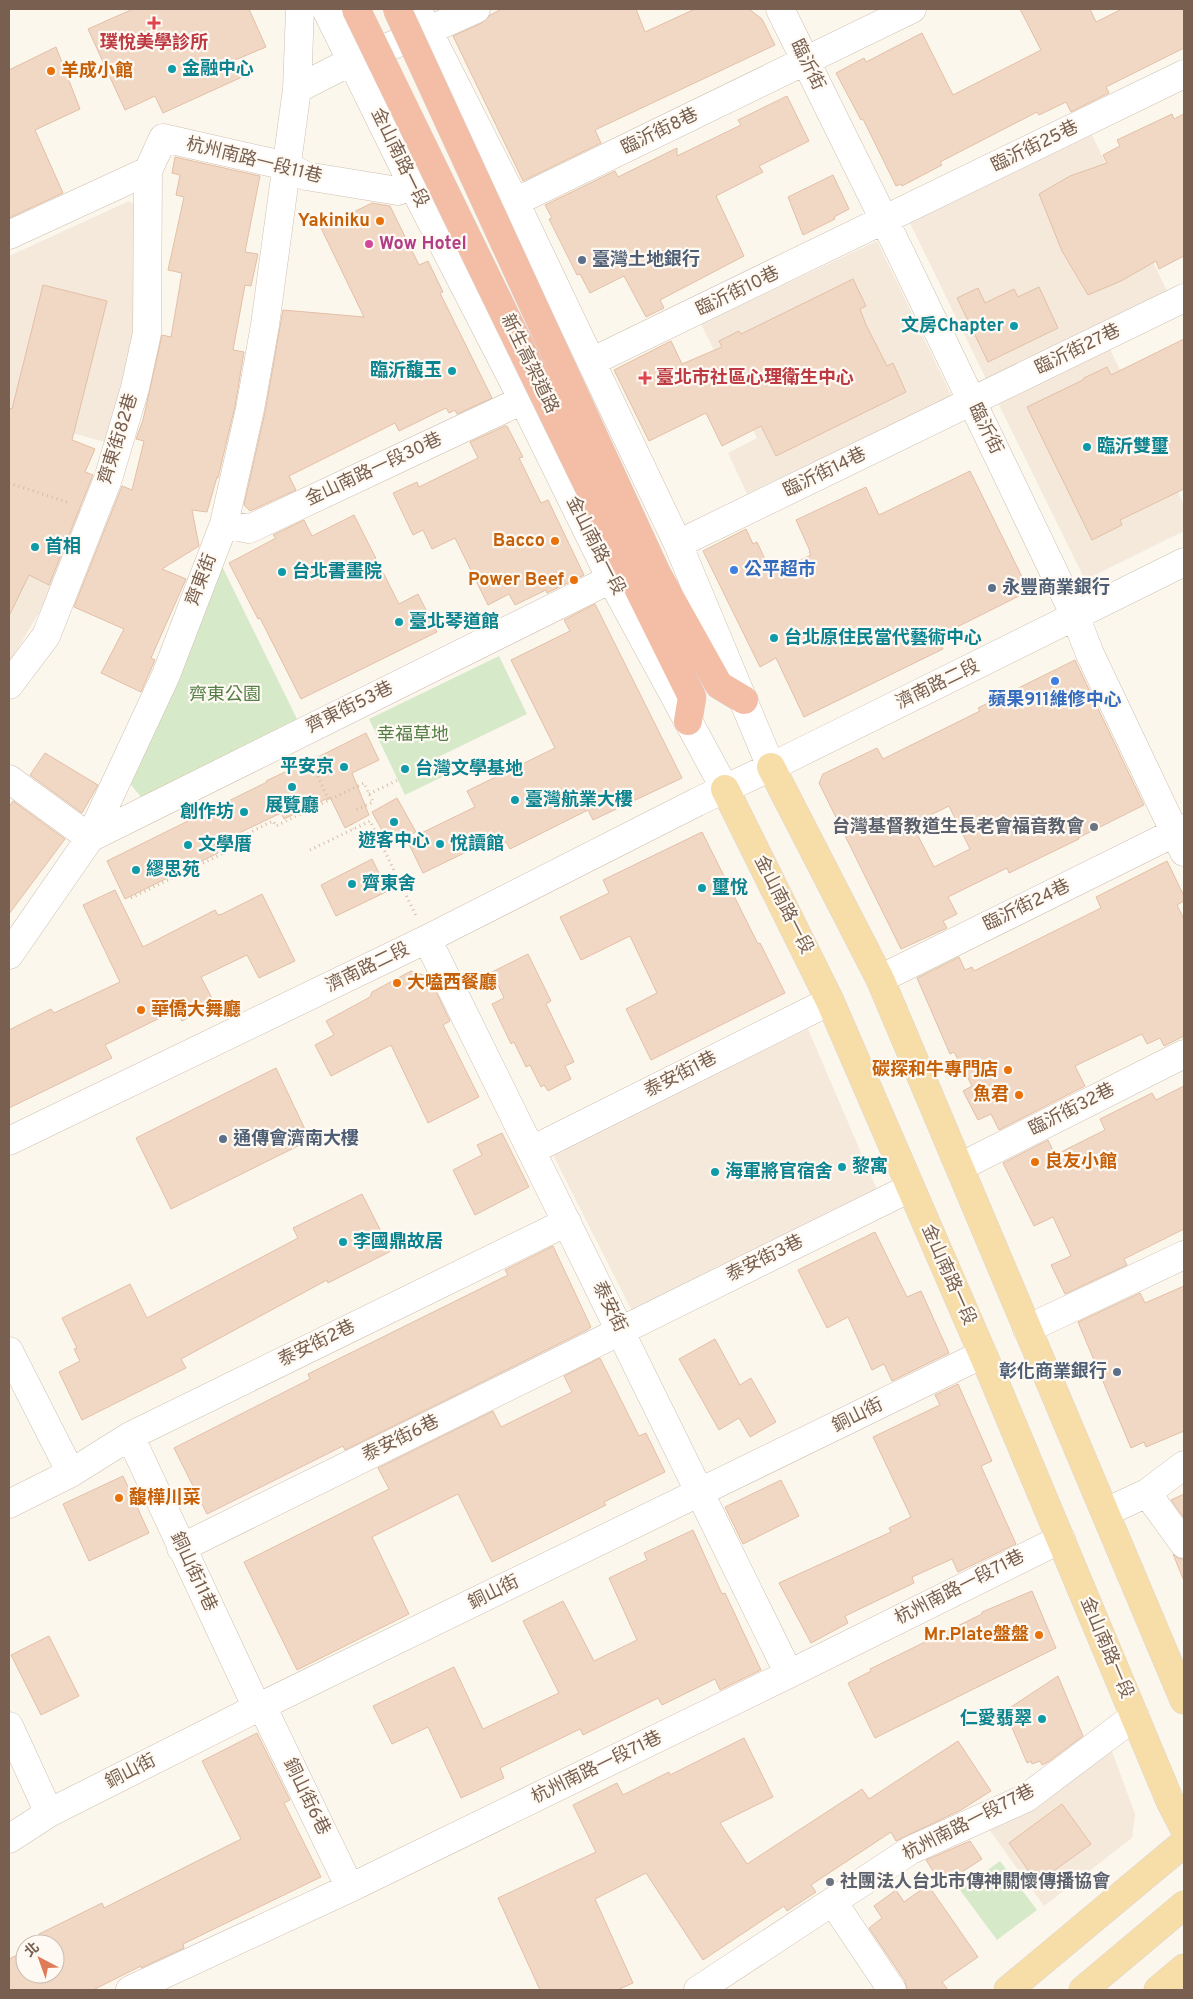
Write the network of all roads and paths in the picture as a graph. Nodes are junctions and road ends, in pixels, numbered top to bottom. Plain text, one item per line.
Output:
1 (300, 9) edge
2 (326, 9) edge
3 (356, 9) edge
4 (397, 9) edge
5 (476, 9) edge
6 (780, 9) edge
7 (912, 9) edge
8 (422, 20) edge
9 (352, 61) junction
10 (805, 62) junction
11 (1184, 74) edge
12 (296, 89) junction
13 (287, 166) junction
14 (148, 171) junction
15 (412, 184) junction
16 (515, 202) junction
17 (885, 220) junction
18 (9, 235) edge
19 (1184, 298) edge
20 (591, 362) junction
21 (523, 400) junction
22 (972, 402) junction
23 (9, 483) edge
24 (95, 511) junction
25 (224, 524) junction
26 (678, 544) junction
27 (1184, 562) edge
28 (635, 579) junction
29 (1075, 616) junction
30 (9, 685) edge
31 (220, 685) dead end
32 (219, 694) dead end
33 (744, 700) junction
34 (688, 721) joint
35 (308, 756) dead end
36 (772, 767) junction
37 (9, 779) edge
38 (398, 780) dead end
39 (725, 789) junction
40 (369, 794) junction
41 (329, 800) junction
42 (356, 810) dead end
43 (351, 824) dead end
44 (353, 829) junction
45 (90, 838) junction
46 (1181, 838) edge
47 (310, 850) dead end
48 (131, 898) dead end
49 (427, 939) junction
50 (9, 954) edge
51 (880, 979) junction
52 (830, 1000) junction
53 (1184, 1054) edge
54 (9, 1141) edge
55 (532, 1150) junction
56 (960, 1166) junction
57 (910, 1188) junction
58 (567, 1222) junction
59 (1184, 1255) edge
60 (1027, 1329) junction
61 (621, 1331) junction
62 (9, 1351) edge
63 (983, 1354) junction
64 (130, 1436) junction
65 (1184, 1465) edge
66 (71, 1473) junction
67 (699, 1493) junction
68 (1153, 1501) junction
69 (9, 1504) edge
70 (1106, 1512) junction
71 (1061, 1539) junction
72 (1184, 1544) edge
73 (181, 1548) junction
74 (789, 1674) junction
75 (1181, 1684) edge
76 (260, 1707) junction
77 (1136, 1716) junction
78 (9, 1726) edge
79 (49, 1814) junction
80 (1184, 1828) edge
81 (9, 1839) edge
82 (1184, 1843) edge
83 (350, 1888) junction
84 (832, 1902) junction
85 (1184, 1905) edge
86 (1184, 1968) edge
87 (130, 1990) edge
88 (698, 1990) edge
89 (892, 1990) edge
90 (1008, 1990) edge
91 (1083, 1990) edge
92 (1158, 1990) edge

1 - 12 street, 齊東街
2 - 9 street, 金山南路一段
3 - 28 highway, 新生高架道路, bridge
4 - 28 highway, 新生高架道路, bridge
5 - 8 street
6 - 10 street, 臨沂街
7 - 10 street, 臨沂街8巷
8 - 9 street
8 - 16 street
9 - 12 street
9 - 15 street, 金山南路一段
10 - 16 street, 臨沂街8巷
10 - 17 street, 臨沂街
11 - 17 street, 臨沂街25巷
12 - 13 street, 齊東街
13 - 14 street, 杭州南路一段11巷
13 - 15 street, 杭州南路一段11巷
13 - 25 street, 齊東街
14 - 18 street
14 - 24 street, 齊東街82巷
15 - 21 street, 金山南路一段
16 - 20 street
17 - 20 street, 臨沂街10巷
17 - 22 street, 臨沂街
19 - 22 street, 臨沂街27巷
20 - 26 street
21 - 25 street, 金山南路一段30巷
21 - 28 street, 金山南路一段
22 - 26 street, 臨沂街14巷
22 - 29 street, 臨沂街
23 - 24 path
24 - 30 street, 齊東街82巷
25 - 45 street, 齊東街
26 - 33 street
27 - 29 street, 濟南路二段
28 - 33 highway
28 - 34 highway, 新生高架道路
28 - 45 street, 齊東街53巷
29 - 36 street, 濟南路二段
29 - 46 street, 臨沂街
31 - 32 path
33 - 36 street
34 - 39 street, 金山南路一段
35 - 41 path
36 - 39 street, 濟南路二段
36 - 51 main road
37 - 45 street
38 - 40 path
39 - 49 street, 濟南路二段
39 - 52 main road, 金山南路一段
40 - 41 path
40 - 42 path
41 - 48 path
43 - 44 path
44 - 47 path
44 - 49 path
45 - 50 street, 齊東街
46 - 51 street, 臨沂街24巷
49 - 54 street, 濟南路二段
49 - 55 street, 泰安街
51 - 56 main road
52 - 55 street, 泰安街1巷
52 - 57 main road, 金山南路一段
53 - 56 street, 臨沂街32巷
55 - 58 street, 泰安街
56 - 60 main road
57 - 61 street, 泰安街3巷
57 - 63 main road, 金山南路一段
58 - 61 street, 泰安街
58 - 64 street, 泰安街2巷
59 - 60 street
60 - 70 main road
61 - 67 street, 泰安街
61 - 73 street, 泰安街6巷
62 - 66 street
63 - 67 street, 銅山街
63 - 71 main road, 金山南路一段
64 - 66 street, 泰安街2巷
64 - 73 street, 銅山街11巷
65 - 68 street
66 - 69 street, 泰安街2巷
67 - 74 street, 泰安街
67 - 76 street, 銅山街
68 - 70 street
68 - 72 street
70 - 75 main road
71 - 74 street, 杭州南路一段71巷
71 - 77 main road, 金山南路一段
73 - 76 street, 銅山街11巷
74 - 83 street, 杭州南路一段71巷
76 - 79 street, 銅山街
76 - 83 street, 銅山街6巷
77 - 80 main road, 金山南路一段
77 - 84 street, 杭州南路一段77巷
78 - 79 street
79 - 81 street, 銅山街
82 - 90 main road
83 - 87 street, 杭州南路一段71巷
84 - 88 street, 杭州南路一段77巷
84 - 89 street
85 - 91 main road
86 - 92 main road

